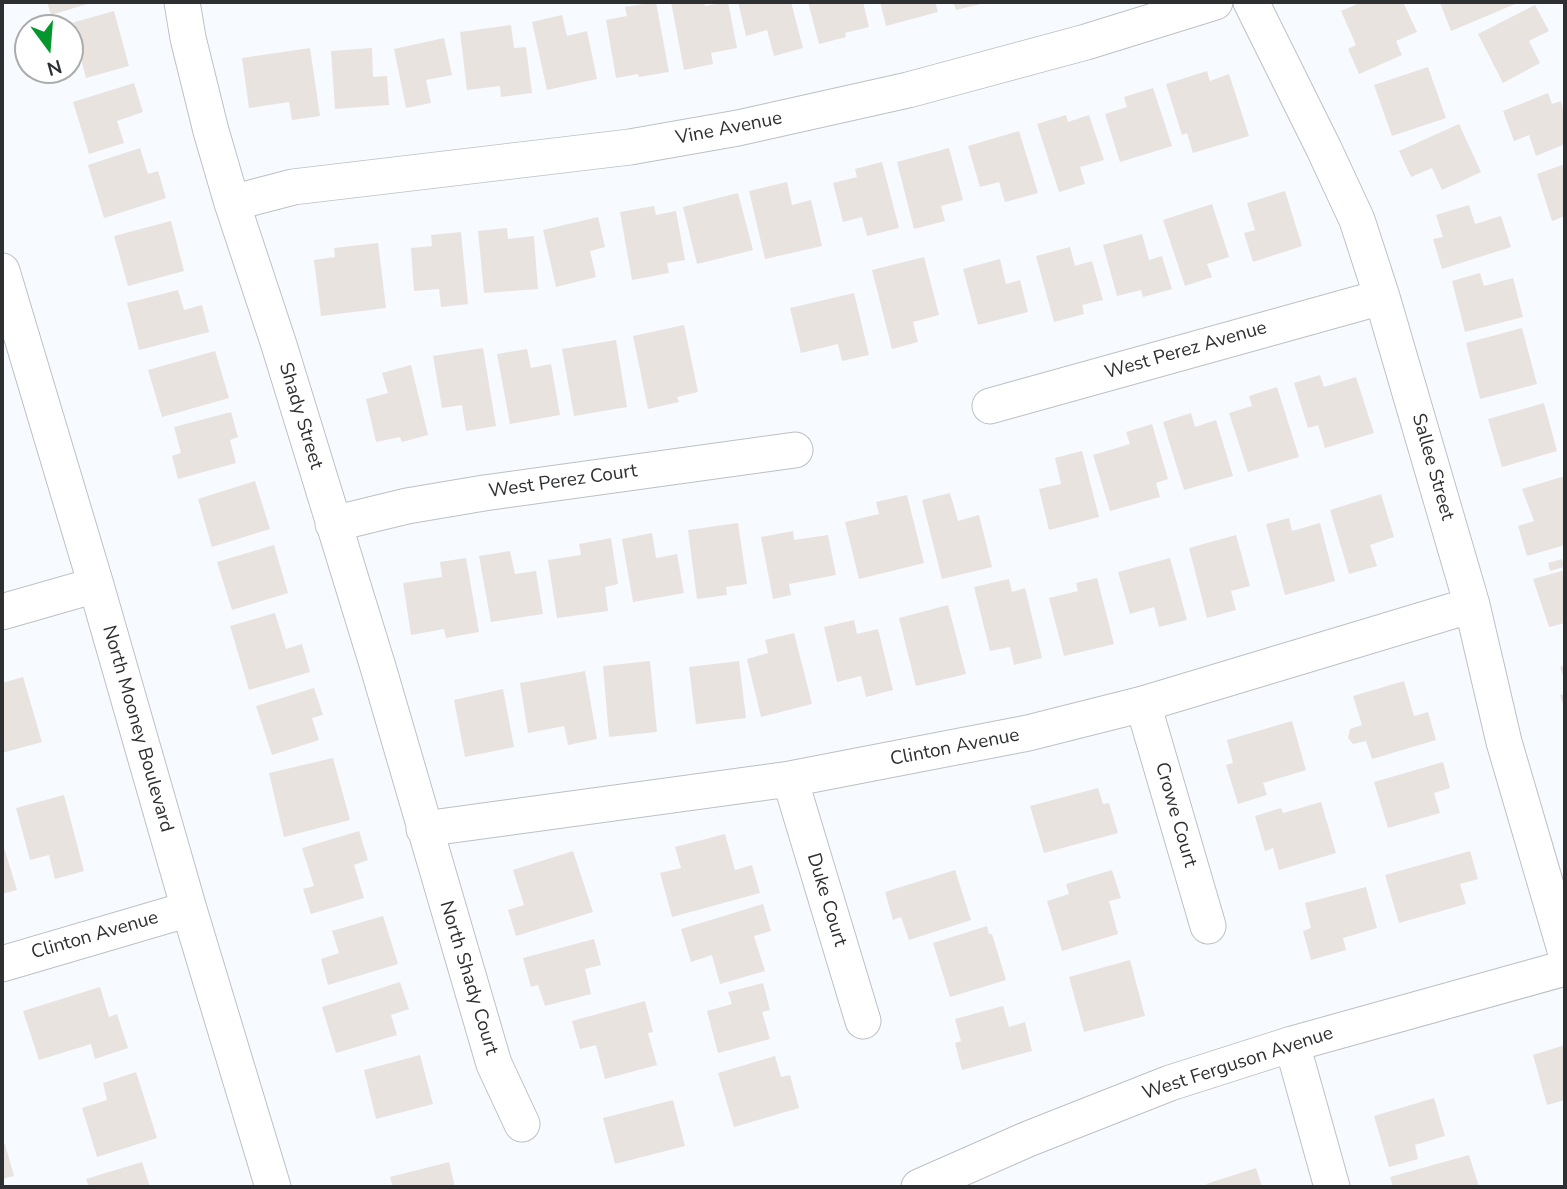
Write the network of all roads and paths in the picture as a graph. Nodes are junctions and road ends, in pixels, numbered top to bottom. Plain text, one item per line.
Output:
1 (182, 2) edge
2 (1214, 2) edge
3 (1251, 2) edge
4 (232, 203) junction
5 (2, 274) edge
6 (1382, 297) junction
7 (990, 406) dead end
8 (795, 450) dead end
9 (333, 524) junction
10 (96, 585) junction
11 (1472, 605) junction
12 (2, 612) edge
13 (1143, 704) junction
14 (790, 779) junction
15 (424, 829) junction
16 (189, 909) junction
17 (1208, 926) dead end
18 (1565, 950) edge
19 (2, 964) edge
20 (1565, 968) edge
21 (863, 1021) dead end
22 (1293, 1044) junction
23 (522, 1124) dead end
24 (274, 1187) edge
25 (919, 1187) edge
26 (1332, 1187) edge

1 - 4 street, Shady Street
2 - 4 street, Vine Avenue
3 - 6 street, Sallee Street
4 - 9 street, Shady Street
5 - 10 street, North Mooney Boulevard
6 - 7 street, West Perez Avenue
6 - 11 street, Sallee Street
8 - 9 street, West Perez Court
9 - 15 street, Shady Street
10 - 12 street
10 - 16 street, North Mooney Boulevard
11 - 13 street, Clinton Avenue
11 - 18 street, Sallee Street
13 - 14 street, Clinton Avenue
13 - 17 street, Crowe Court
14 - 15 street, Clinton Avenue
14 - 21 street, Duke Court
15 - 23 street, North Shady Court
16 - 19 street, Clinton Avenue
16 - 24 street, North Mooney Boulevard
20 - 22 street, West Ferguson Avenue
22 - 25 street, West Ferguson Avenue
22 - 26 street

